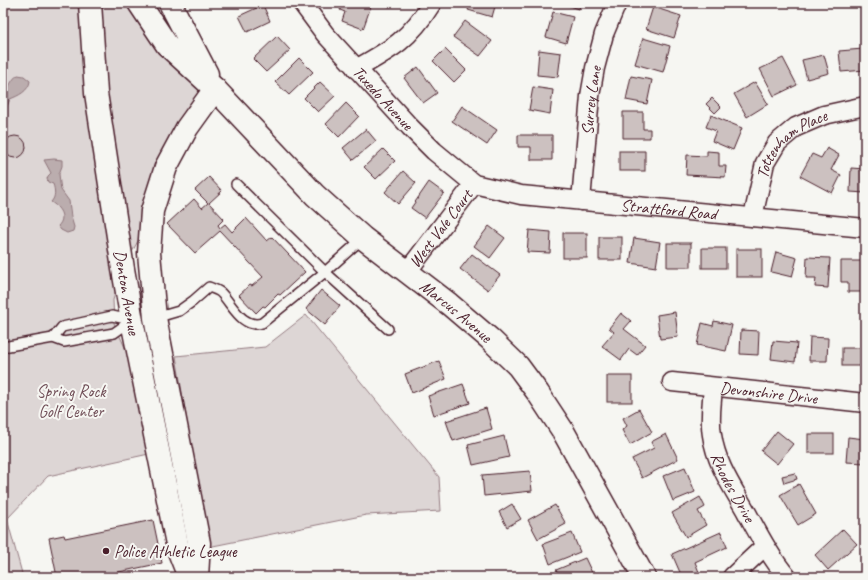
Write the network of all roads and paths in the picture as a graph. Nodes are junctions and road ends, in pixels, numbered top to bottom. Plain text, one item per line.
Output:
1 (90, 3) edge
2 (138, 3) edge
3 (170, 3) edge
4 (302, 3) edge
5 (432, 3) edge
6 (617, 3) edge
7 (356, 69) junction
8 (215, 89) junction
9 (865, 106) edge
10 (236, 184) dead end
11 (474, 184) junction
12 (581, 201) junction
13 (753, 217) junction
14 (865, 228) edge
15 (363, 238) junction
16 (325, 272) junction
17 (407, 272) junction
18 (143, 319) junction
19 (388, 329) dead end
20 (53, 338) junction
21 (3, 347) edge
22 (672, 382) dead end
23 (713, 387) junction
24 (865, 403) edge
25 (765, 546) junction
26 (779, 574) edge
27 (190, 577) edge
28 (197, 577) edge
29 (644, 577) edge
30 (732, 577) edge

1 - 18 main road, Denton Avenue
2 - 8 main road, Marcus Avenue
3 - 8 main road, Marcus Avenue
4 - 7 street, Tuxedo Avenue
5 - 7 street
6 - 12 street, Surrey Lane
7 - 11 street, Tuxedo Avenue
8 - 15 main road, Marcus Avenue
8 - 18 main road, Denton Avenue
9 - 13 street, Tottenham Place
10 - 16 lane
11 - 12 street, Strattford Road
11 - 17 street, West Vale Court
12 - 13 street, Strattford Road
13 - 14 street, Strattford Road
15 - 16 lane
15 - 17 main road, Marcus Avenue
16 - 18 lane
16 - 19 lane
17 - 29 main road, Marcus Avenue
18 - 20 lane
18 - 20 lane
18 - 27 main road, Denton Avenue
18 - 28 main road, Denton Avenue
20 - 21 lane
22 - 23 street, Devonshire Drive
23 - 24 street, Devonshire Drive
23 - 25 street, Rhodes Drive
25 - 26 street, Rhodes Drive
25 - 30 street

